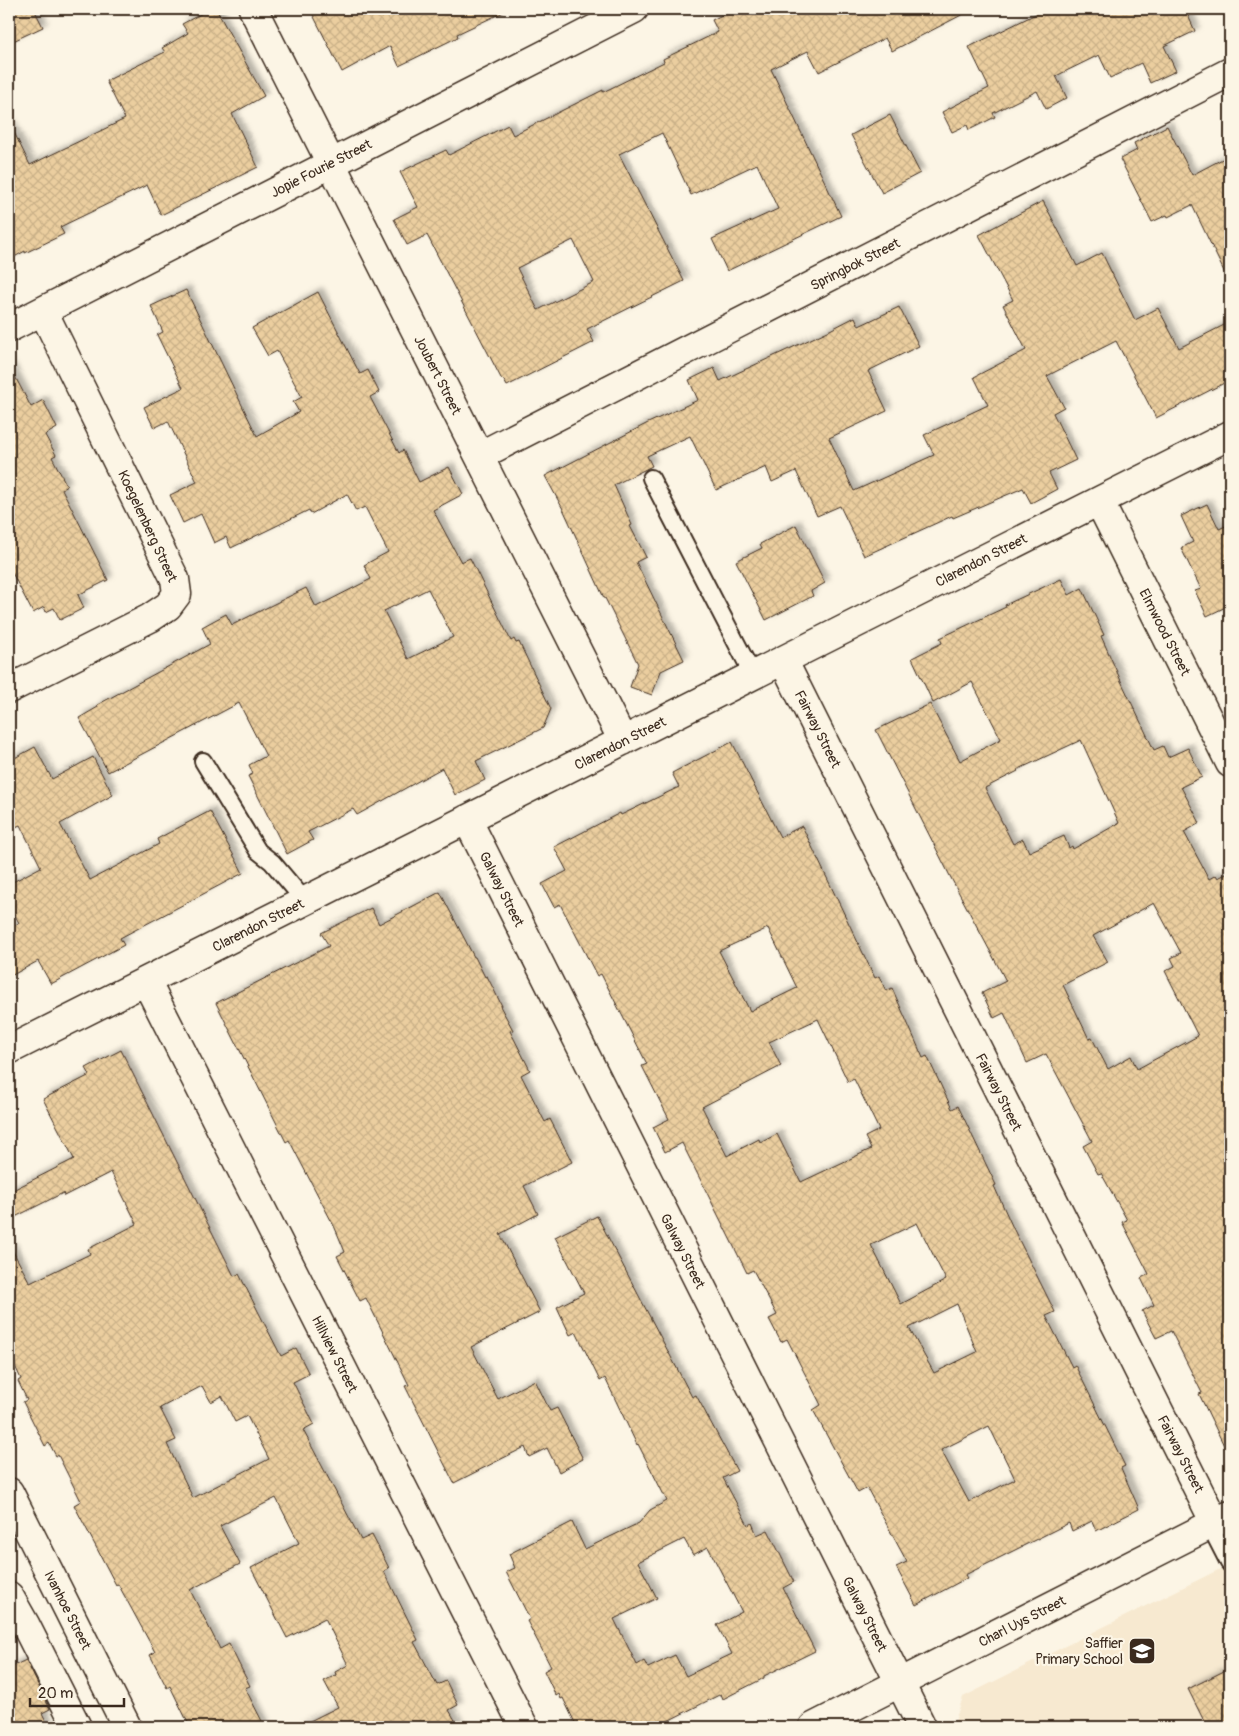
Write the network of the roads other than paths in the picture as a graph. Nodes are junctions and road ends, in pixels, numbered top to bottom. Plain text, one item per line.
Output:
1 (253, 9) edge
2 (634, 9) edge
3 (1230, 72) edge
4 (331, 162) junction
5 (44, 310) junction
6 (9, 328) edge
7 (1230, 435) edge
8 (479, 456) junction
9 (651, 478) dead end
10 (1099, 501) junction
11 (783, 660) junction
12 (753, 676) junction
13 (9, 689) edge
14 (623, 741) junction
15 (203, 762) dead end
16 (1230, 763) edge
17 (467, 820) junction
18 (305, 901) junction
19 (146, 981) junction
20 (9, 1050) edge
21 (9, 1492) edge
22 (1218, 1521) edge
23 (1229, 1563) dead end
24 (9, 1596) edge
25 (899, 1683) junction
26 (77, 1727) edge
27 (127, 1727) edge
28 (524, 1727) edge
29 (813, 1727) edge
30 (922, 1727) edge

1 - 4 street, Joubert Street
2 - 4 street, Jopie Fourie Street
3 - 8 street, Springbok Street
4 - 5 street, Jopie Fourie Street
4 - 8 street, Joubert Street
5 - 6 street, Jopie Fourie Street
5 - 13 street, Koegelenberg Street
7 - 10 street, Clarendon Street
8 - 14 street, Joubert Street
9 - 12 lane
10 - 11 street, Clarendon Street
10 - 16 street, Elmwood Street
11 - 12 street, Clarendon Street
11 - 22 street, Fairway Street
12 - 14 street, Clarendon Street
14 - 17 street, Clarendon Street
15 - 18 lane
17 - 18 street, Clarendon Street
17 - 25 street, Galway Street
18 - 19 street, Clarendon Street
19 - 20 street, Clarendon Street
19 - 28 street, Hillview Street
21 - 27 street, Ivanhoe Street
22 - 23 lane
22 - 25 street, Charl Uys Street
24 - 26 street
25 - 29 street, Charl Uys Street
25 - 30 street, Galway Street

